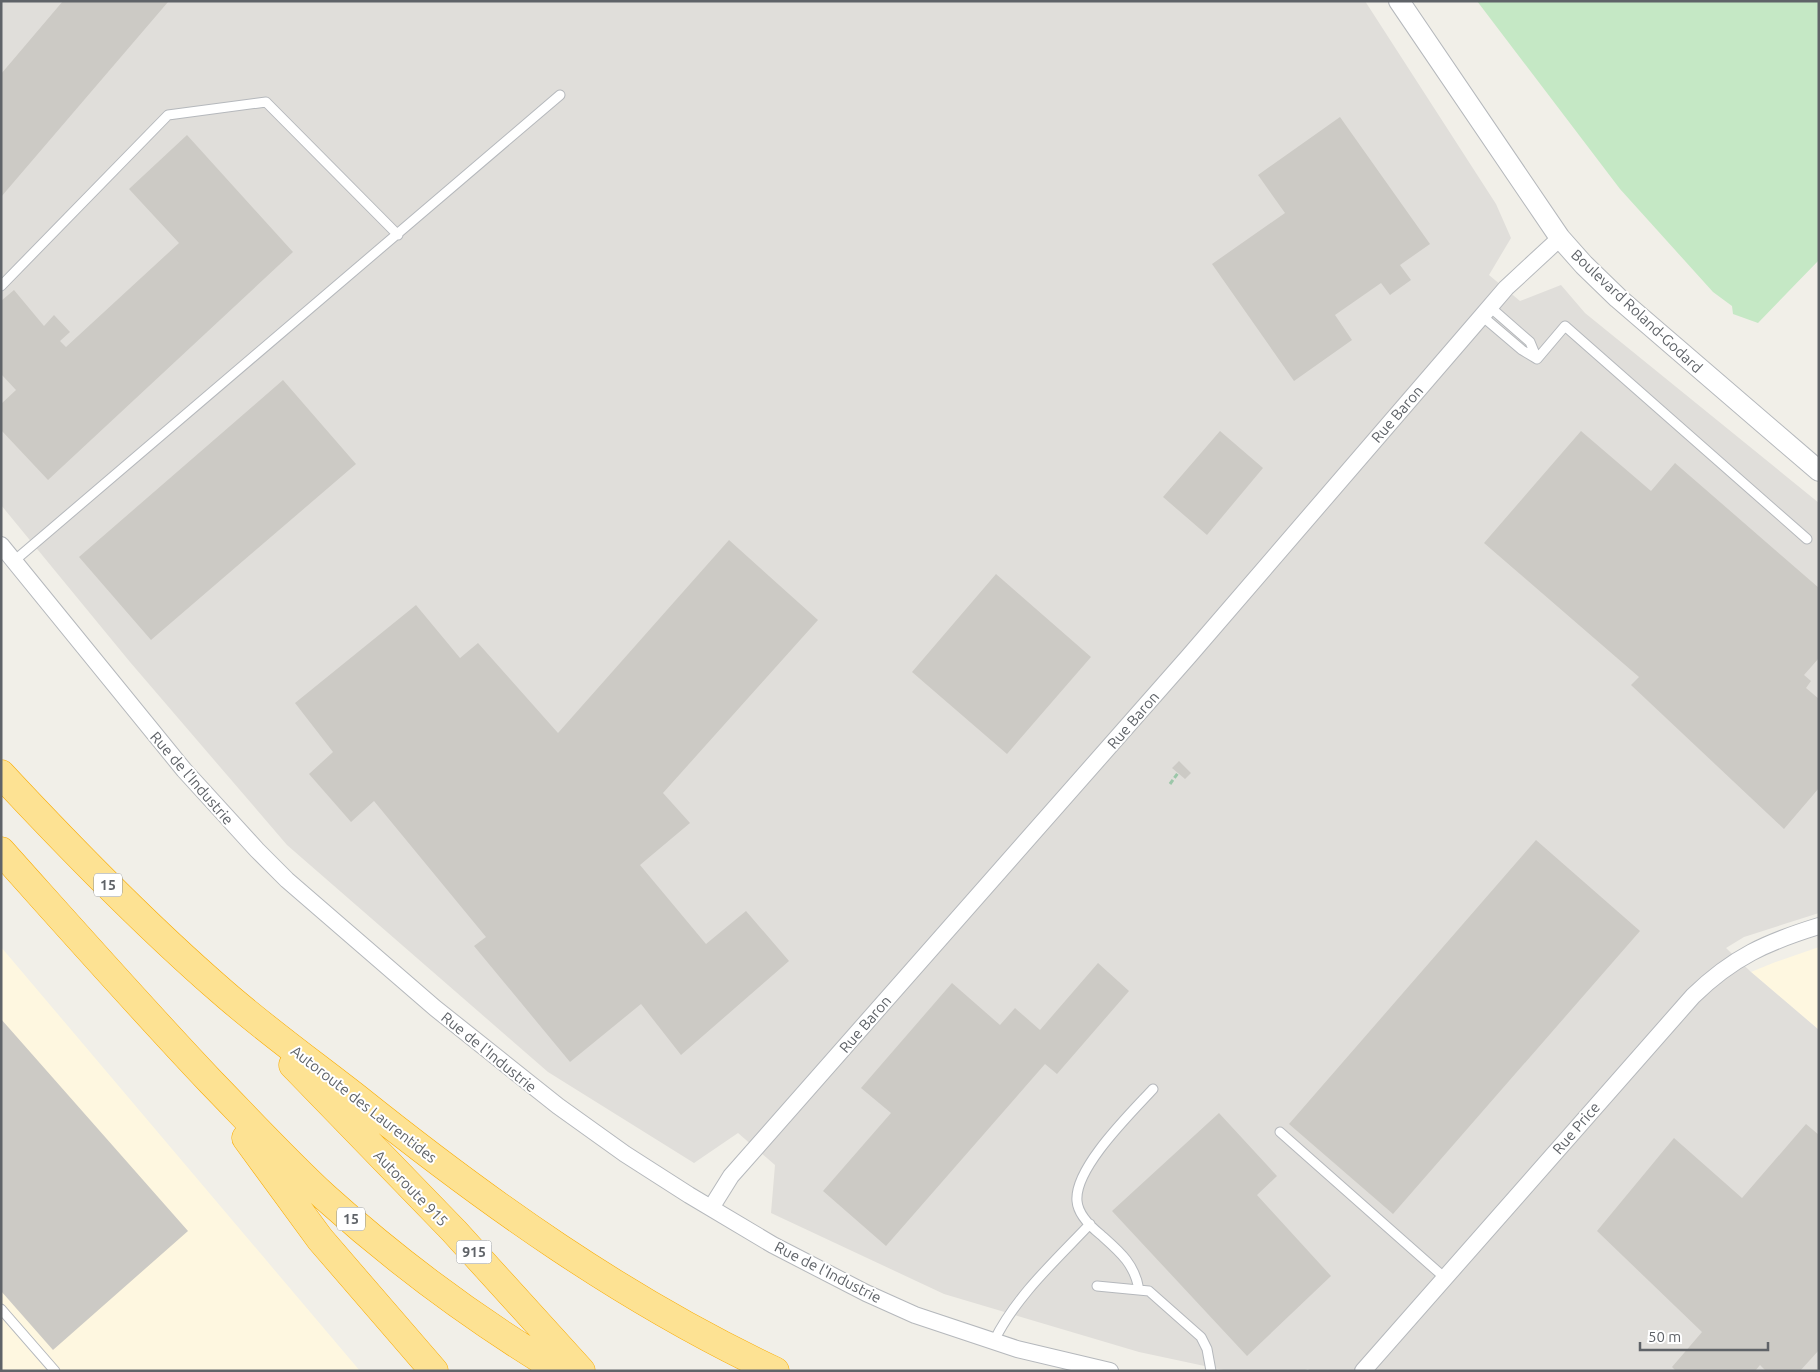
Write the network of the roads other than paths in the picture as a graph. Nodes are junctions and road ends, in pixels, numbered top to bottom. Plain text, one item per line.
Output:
1 (1399, 1) edge
2 (560, 95) dead end
3 (398, 235) junction
4 (1560, 238) junction
5 (1, 286) edge
6 (1486, 312) junction
7 (1819, 471) edge
8 (1807, 539) dead end
9 (1, 545) edge
10 (14, 562) junction
11 (1, 774) edge
12 (1, 851) edge
13 (1819, 926) edge
14 (221, 990) junction
15 (183, 1052) junction
16 (1152, 1088) dead end
17 (1280, 1132) dead end
18 (711, 1208) junction
19 (1090, 1224) junction
20 (1445, 1278) junction
21 (1097, 1286) dead end
22 (1139, 1290) junction
23 (1, 1309) edge
24 (994, 1341) junction
25 (551, 1365) edge
26 (55, 1371) edge
27 (434, 1371) edge
28 (581, 1371) edge
29 (775, 1371) edge
30 (1110, 1371) edge
31 (1211, 1371) edge
32 (1363, 1371) edge

1 - 4 street, Boulevard Roland-Godard
2 - 3 lane
3 - 5 lane
3 - 10 lane
4 - 6 street, Rue Baron
4 - 7 street, Boulevard Roland-Godard
6 - 8 lane
6 - 18 street, Rue Baron
9 - 10 street, Rue de l'Industrie
10 - 18 street, Rue de l'Industrie
11 - 14 highway, Autoroute des Laurentides / 15
12 - 15 highway, 15
13 - 20 street, Rue Price
14 - 28 highway, Autoroute 915 / 915
14 - 29 highway, Autoroute des Laurentides / 15
15 - 25 highway, 15
15 - 27 highway
16 - 19 lane
17 - 20 lane
18 - 24 street, Rue de l'Industrie
19 - 22 lane
19 - 24 lane
20 - 32 street, Rue Price
21 - 22 lane
22 - 31 lane
23 - 26 lane
24 - 30 street, Rue de l'Industrie

